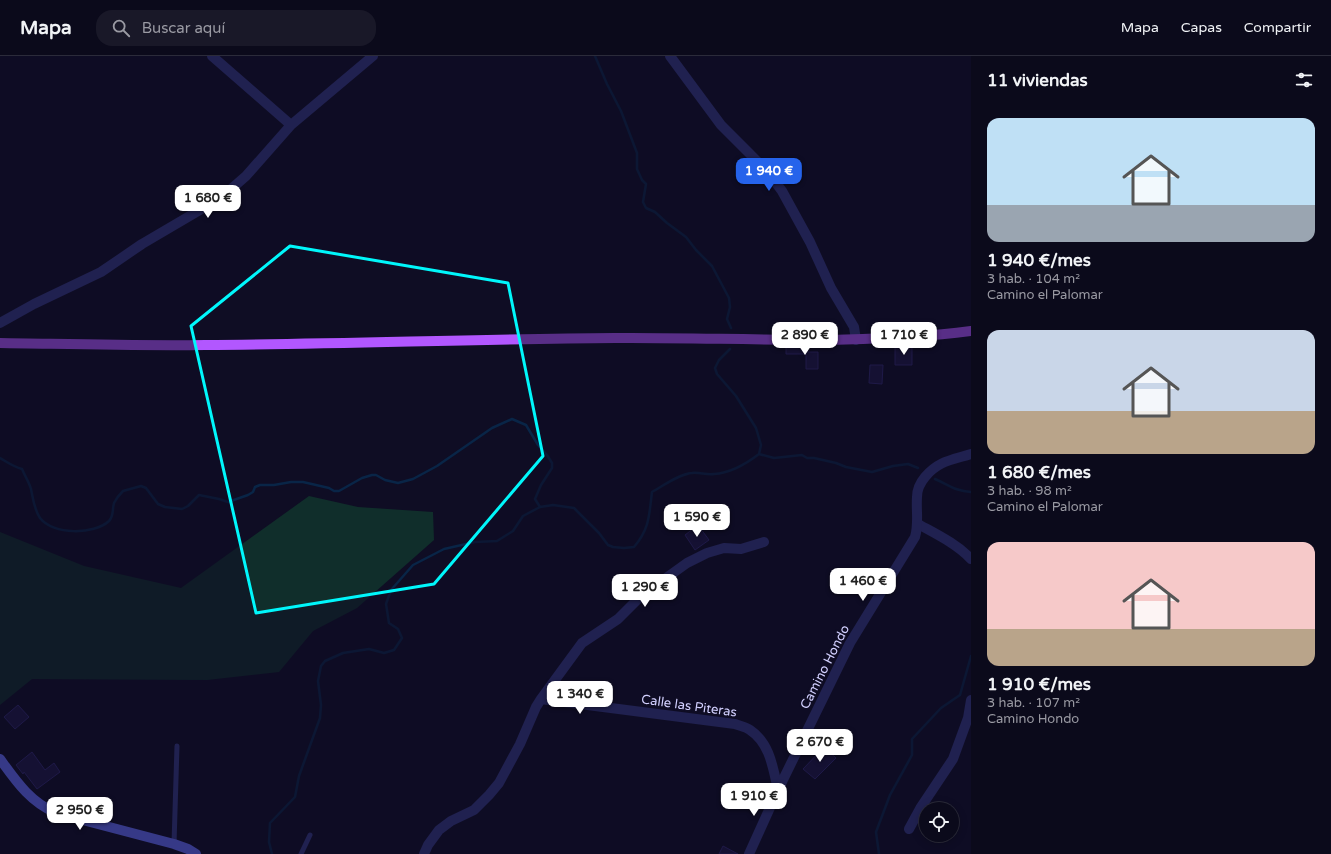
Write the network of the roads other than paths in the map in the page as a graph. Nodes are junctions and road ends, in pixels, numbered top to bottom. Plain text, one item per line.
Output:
1 (212, 56) edge
2 (373, 56) edge
3 (670, 56) edge
4 (291, 125) junction
5 (0, 323) edge
6 (971, 331) edge
7 (856, 340) junction
8 (0, 343) edge
9 (971, 454) edge
10 (918, 524) junction
11 (764, 542) dead end
12 (971, 559) edge
13 (541, 699) junction
14 (971, 700) edge
15 (177, 746) dead end
16 (0, 759) edge
17 (778, 790) junction
18 (909, 829) dead end
19 (310, 835) dead end
20 (174, 844) junction
21 (196, 854) edge
22 (301, 854) edge
23 (424, 854) edge
24 (749, 854) edge

1 - 4 street
2 - 4 street
3 - 7 street
4 - 5 street
6 - 7 main road
7 - 8 main road
9 - 10 street, Camino Hondo
10 - 12 street
10 - 17 street, Camino Hondo
11 - 13 street
13 - 17 street, Calle las Piteras
13 - 23 street
14 - 18 street
15 - 20 lane
16 - 20 main road
17 - 24 street, Camino Hondo
19 - 22 lane
20 - 21 main road

